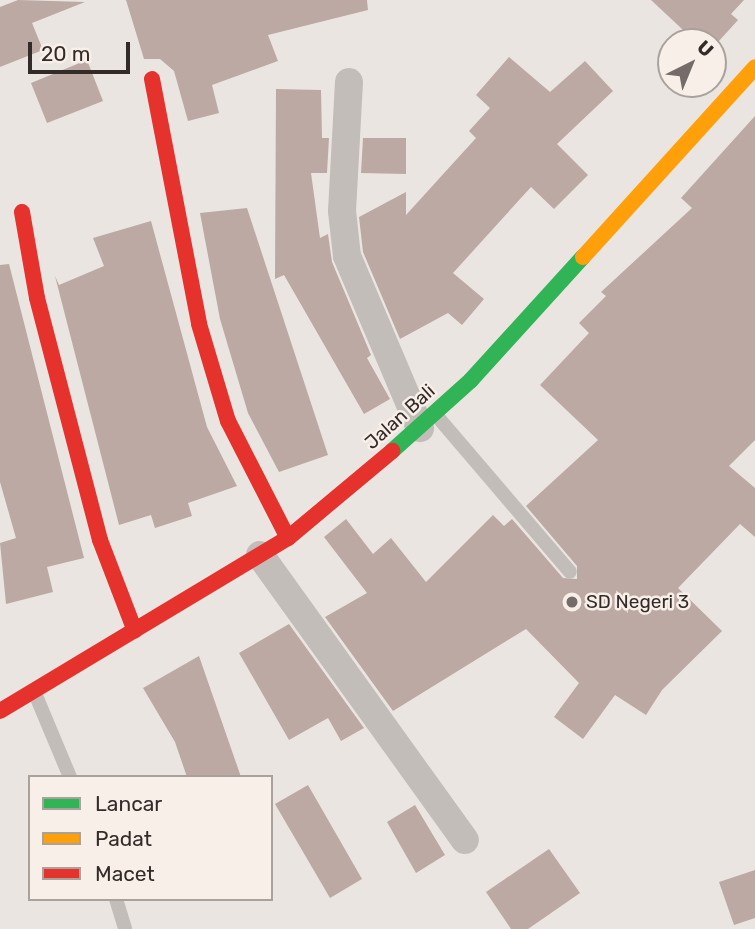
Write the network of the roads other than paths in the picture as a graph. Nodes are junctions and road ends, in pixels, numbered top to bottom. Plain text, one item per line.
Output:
1 (152, 79) dead end
2 (349, 82) dead end
3 (749, 84) edge
4 (22, 212) dead end
5 (427, 421) junction
6 (288, 538) junction
7 (260, 555) junction
8 (570, 572) dead end
9 (135, 631) junction
10 (34, 691) junction
11 (0, 711) edge
12 (69, 775) edge
13 (465, 840) dead end
14 (117, 901) edge
15 (125, 929) edge

1 - 6 street
2 - 5 street
3 - 5 street, Jalan Bali
4 - 9 street
5 - 6 street, Jalan Bali
5 - 8 lane
6 - 7 street, Jalan Bali
7 - 9 street, Jalan Bali
7 - 13 street
9 - 10 street, Jalan Bali
10 - 11 street, Jalan Bali
10 - 12 lane
14 - 15 lane

